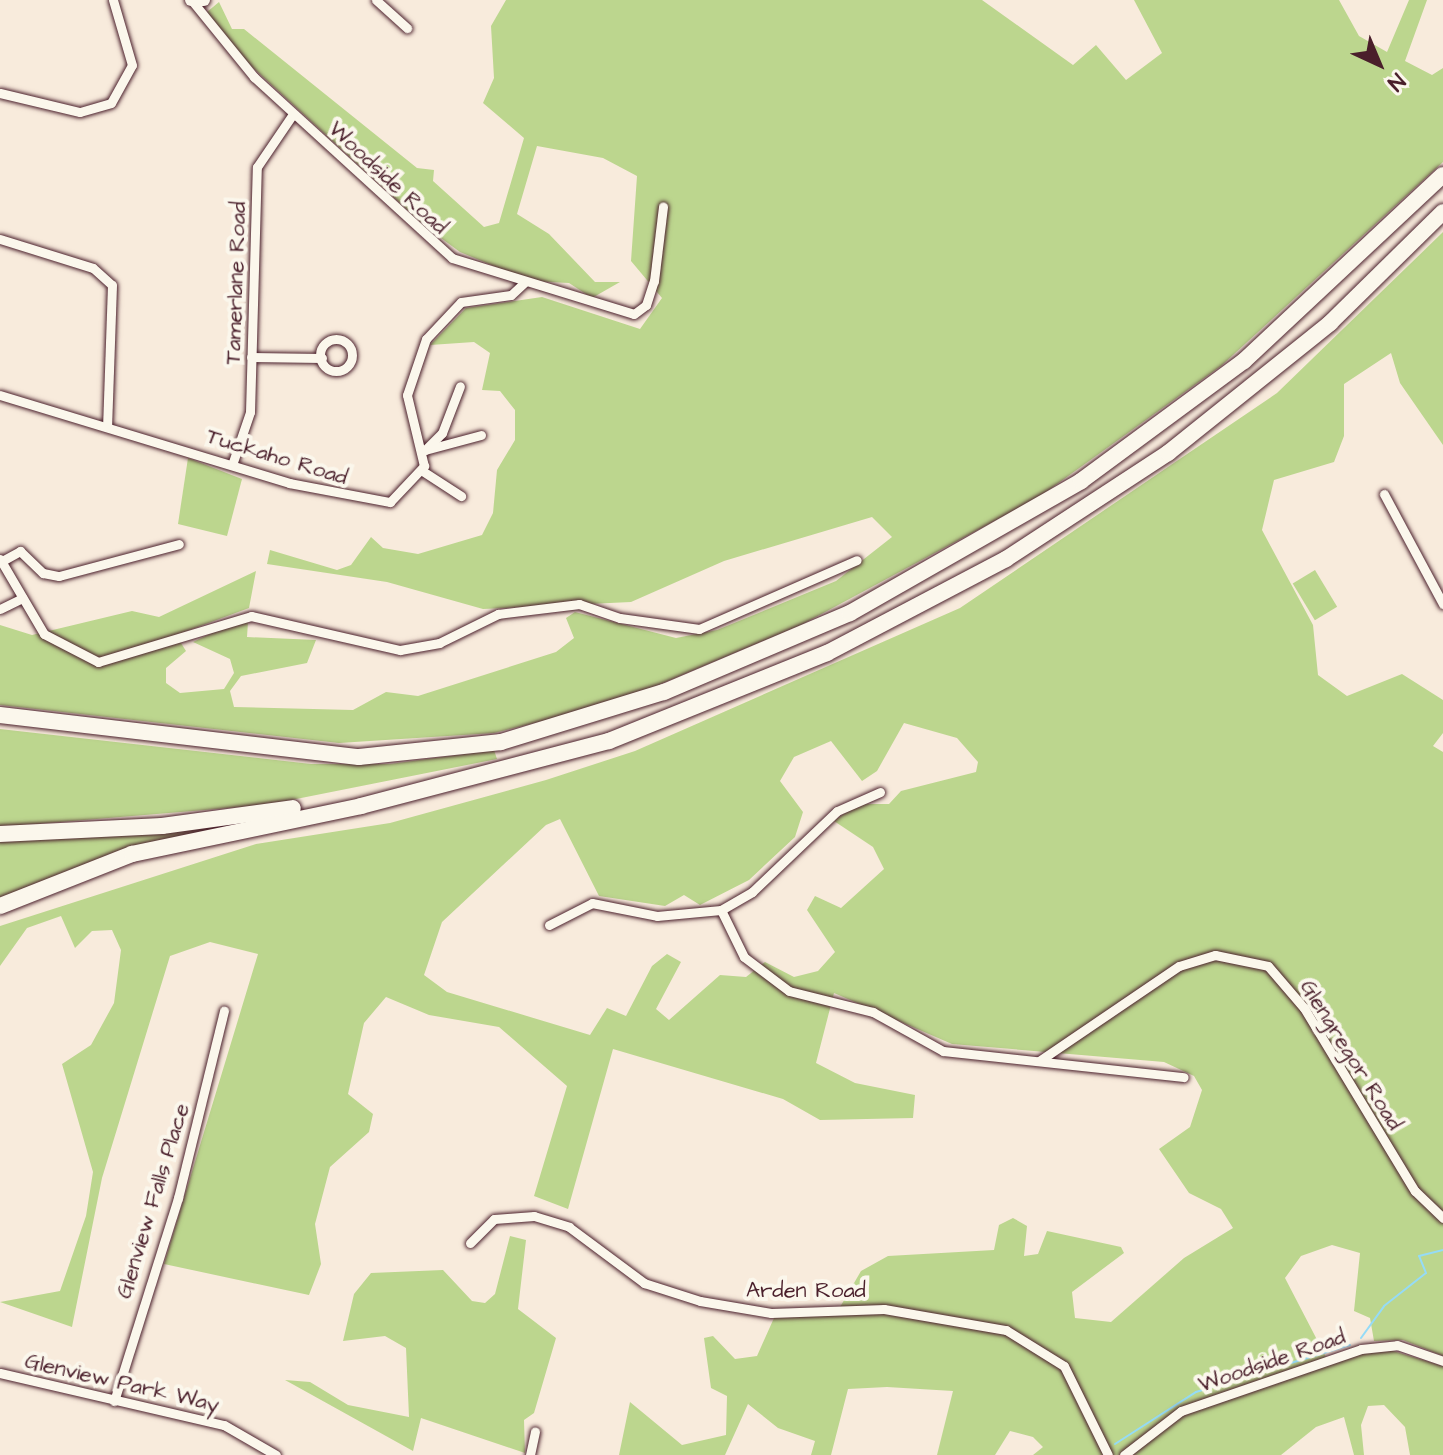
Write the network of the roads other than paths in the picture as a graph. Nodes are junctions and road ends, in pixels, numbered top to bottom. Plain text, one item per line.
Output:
1 (113, 0) edge
2 (376, 0) edge
3 (196, 1) edge
4 (407, 28) dead end
5 (0, 93) edge
6 (293, 114) junction
7 (1443, 175) edge
8 (663, 207) dead end
9 (1443, 212) edge
10 (0, 239) edge
11 (525, 282) junction
12 (251, 357) junction
13 (322, 358) dead end
14 (460, 386) dead end
15 (0, 395) edge
16 (107, 426) junction
17 (481, 435) dead end
18 (425, 450) junction
19 (233, 462) junction
20 (421, 470) junction
21 (1384, 494) dead end
22 (461, 496) dead end
23 (179, 544) dead end
24 (1, 560) edge
25 (857, 560) dead end
26 (23, 598) junction
27 (1443, 604) edge
28 (0, 609) edge
29 (0, 718) edge
30 (880, 792) dead end
31 (391, 795) junction
32 (0, 834) edge
33 (0, 906) edge
34 (721, 910) junction
35 (549, 925) dead end
36 (224, 1011) dead end
37 (1039, 1061) junction
38 (1184, 1077) dead end
39 (1443, 1218) edge
40 (470, 1243) dead end
41 (1443, 1361) edge
42 (0, 1373) edge
43 (114, 1401) junction
44 (535, 1432) dead end
45 (276, 1455) edge
46 (530, 1455) edge
47 (1108, 1455) edge
48 (1124, 1455) edge

1 - 5 street
2 - 4 street
3 - 6 street, Woodside Road
6 - 11 street, Woodside Road
6 - 12 street, Tamerlane Road
7 - 29 highway
8 - 11 street, Woodside Road
9 - 31 highway
10 - 16 street
11 - 18 street
12 - 13 street
12 - 19 street, Tamerlane Road
14 - 18 street
15 - 16 street, Tuckaho Road
16 - 19 street, Tuckaho Road
17 - 18 street
18 - 20 street
19 - 20 street, Tuckaho Road
20 - 22 street
21 - 27 street
23 - 24 street
24 - 26 street
25 - 26 street
26 - 28 street
30 - 34 street
31 - 32 highway
31 - 33 highway
34 - 35 street
34 - 37 street
36 - 43 street, Glenview Falls Place
37 - 38 street
37 - 39 street, Glengregor Road
40 - 47 street, Arden Road
41 - 48 street, Woodside Road
42 - 43 street, Glenview Park Way
43 - 45 street, Glenview Park Way
44 - 46 street

